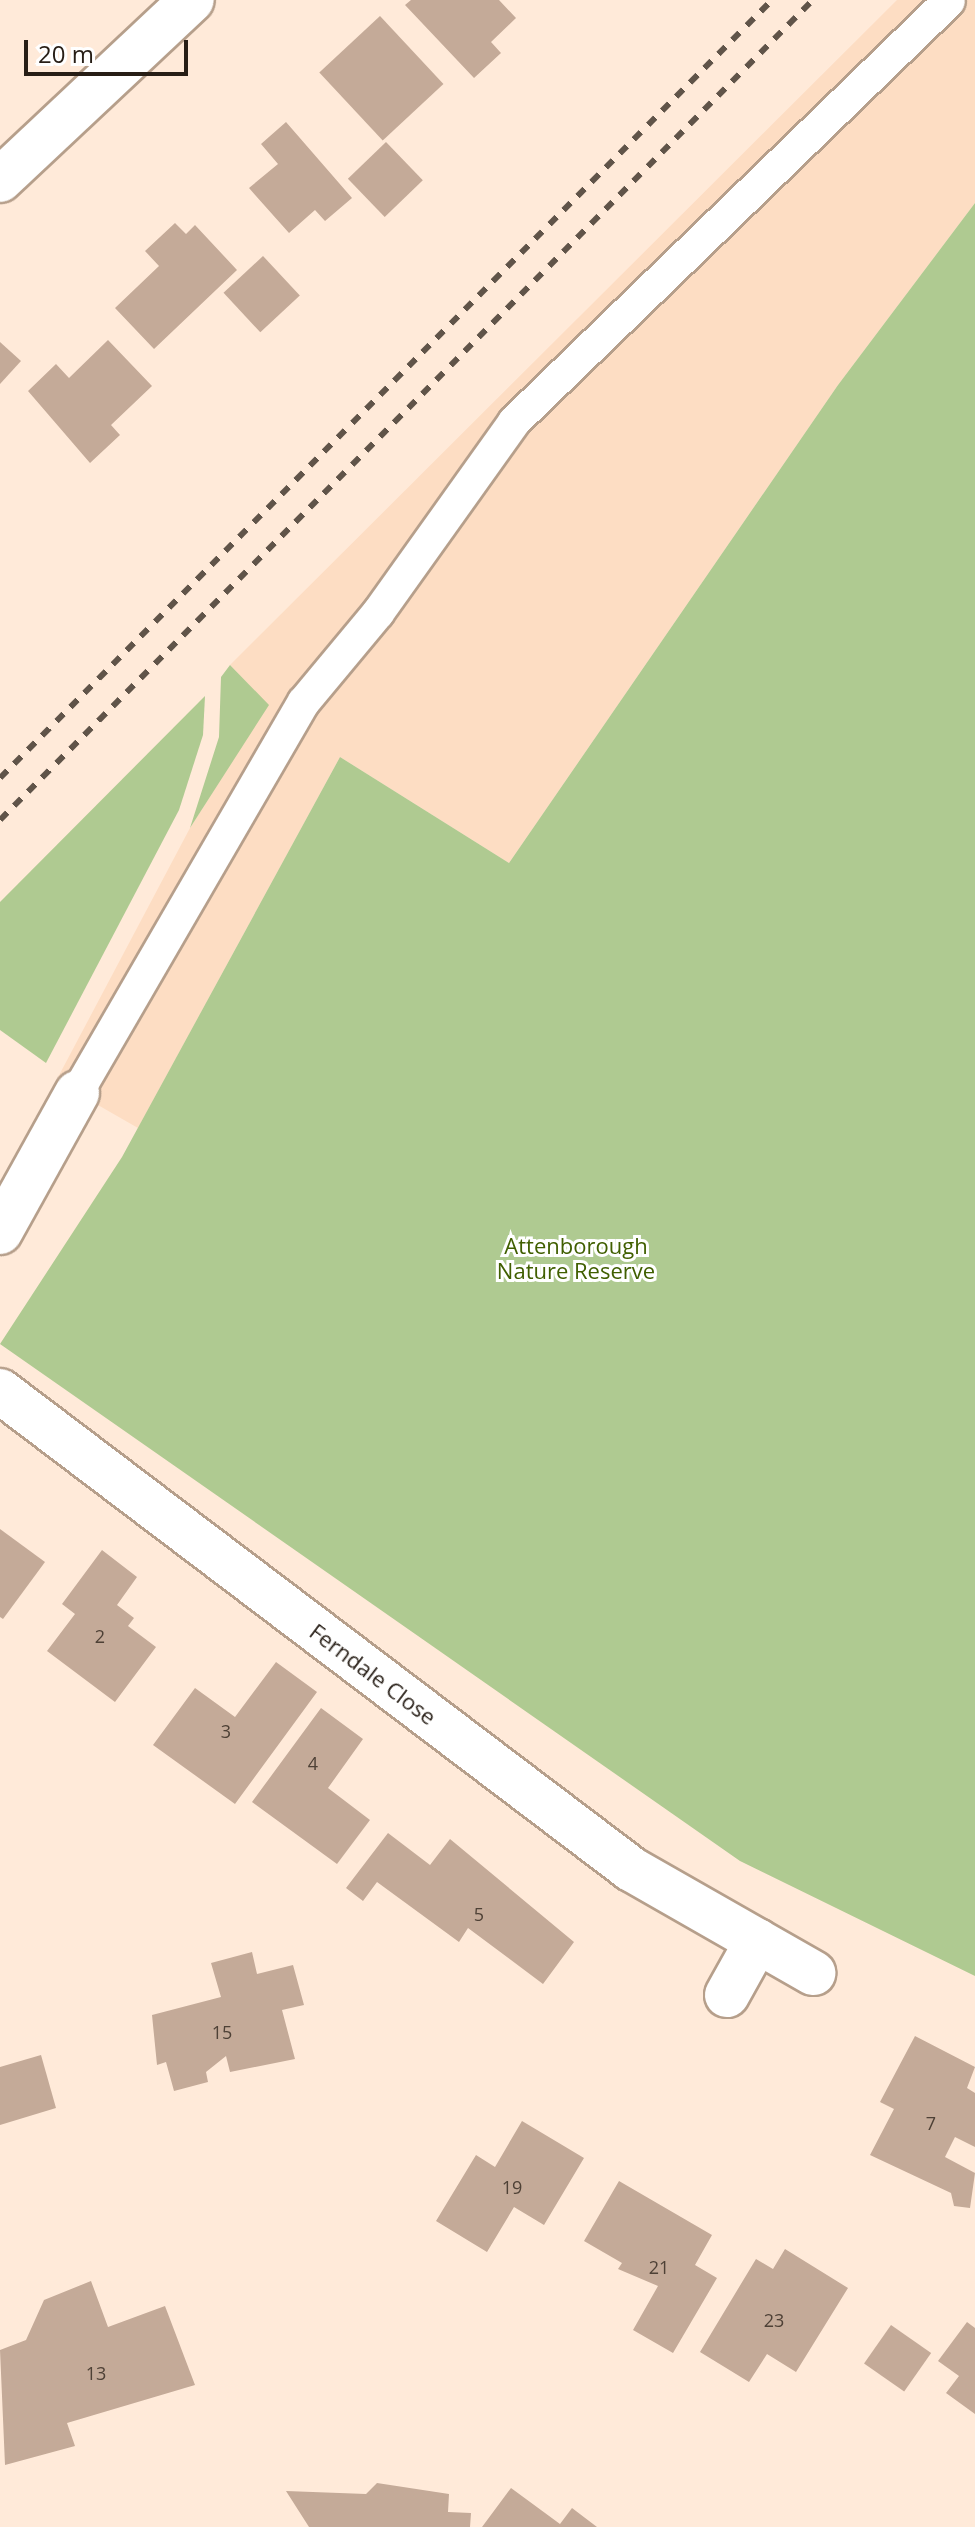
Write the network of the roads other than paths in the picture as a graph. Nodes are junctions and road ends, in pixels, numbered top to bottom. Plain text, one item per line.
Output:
1 (192, 0) edge
2 (949, 1) edge
3 (0, 180) edge
4 (77, 1093) joint
5 (0, 1232) edge
6 (0, 1391) edge
7 (757, 1941) junction
8 (813, 1973) dead end
9 (727, 1995) dead end

1 - 3 street
2 - 4 lane
4 - 5 street
6 - 7 street, Ferndale Close
7 - 8 street, Ferndale Close
7 - 9 street

